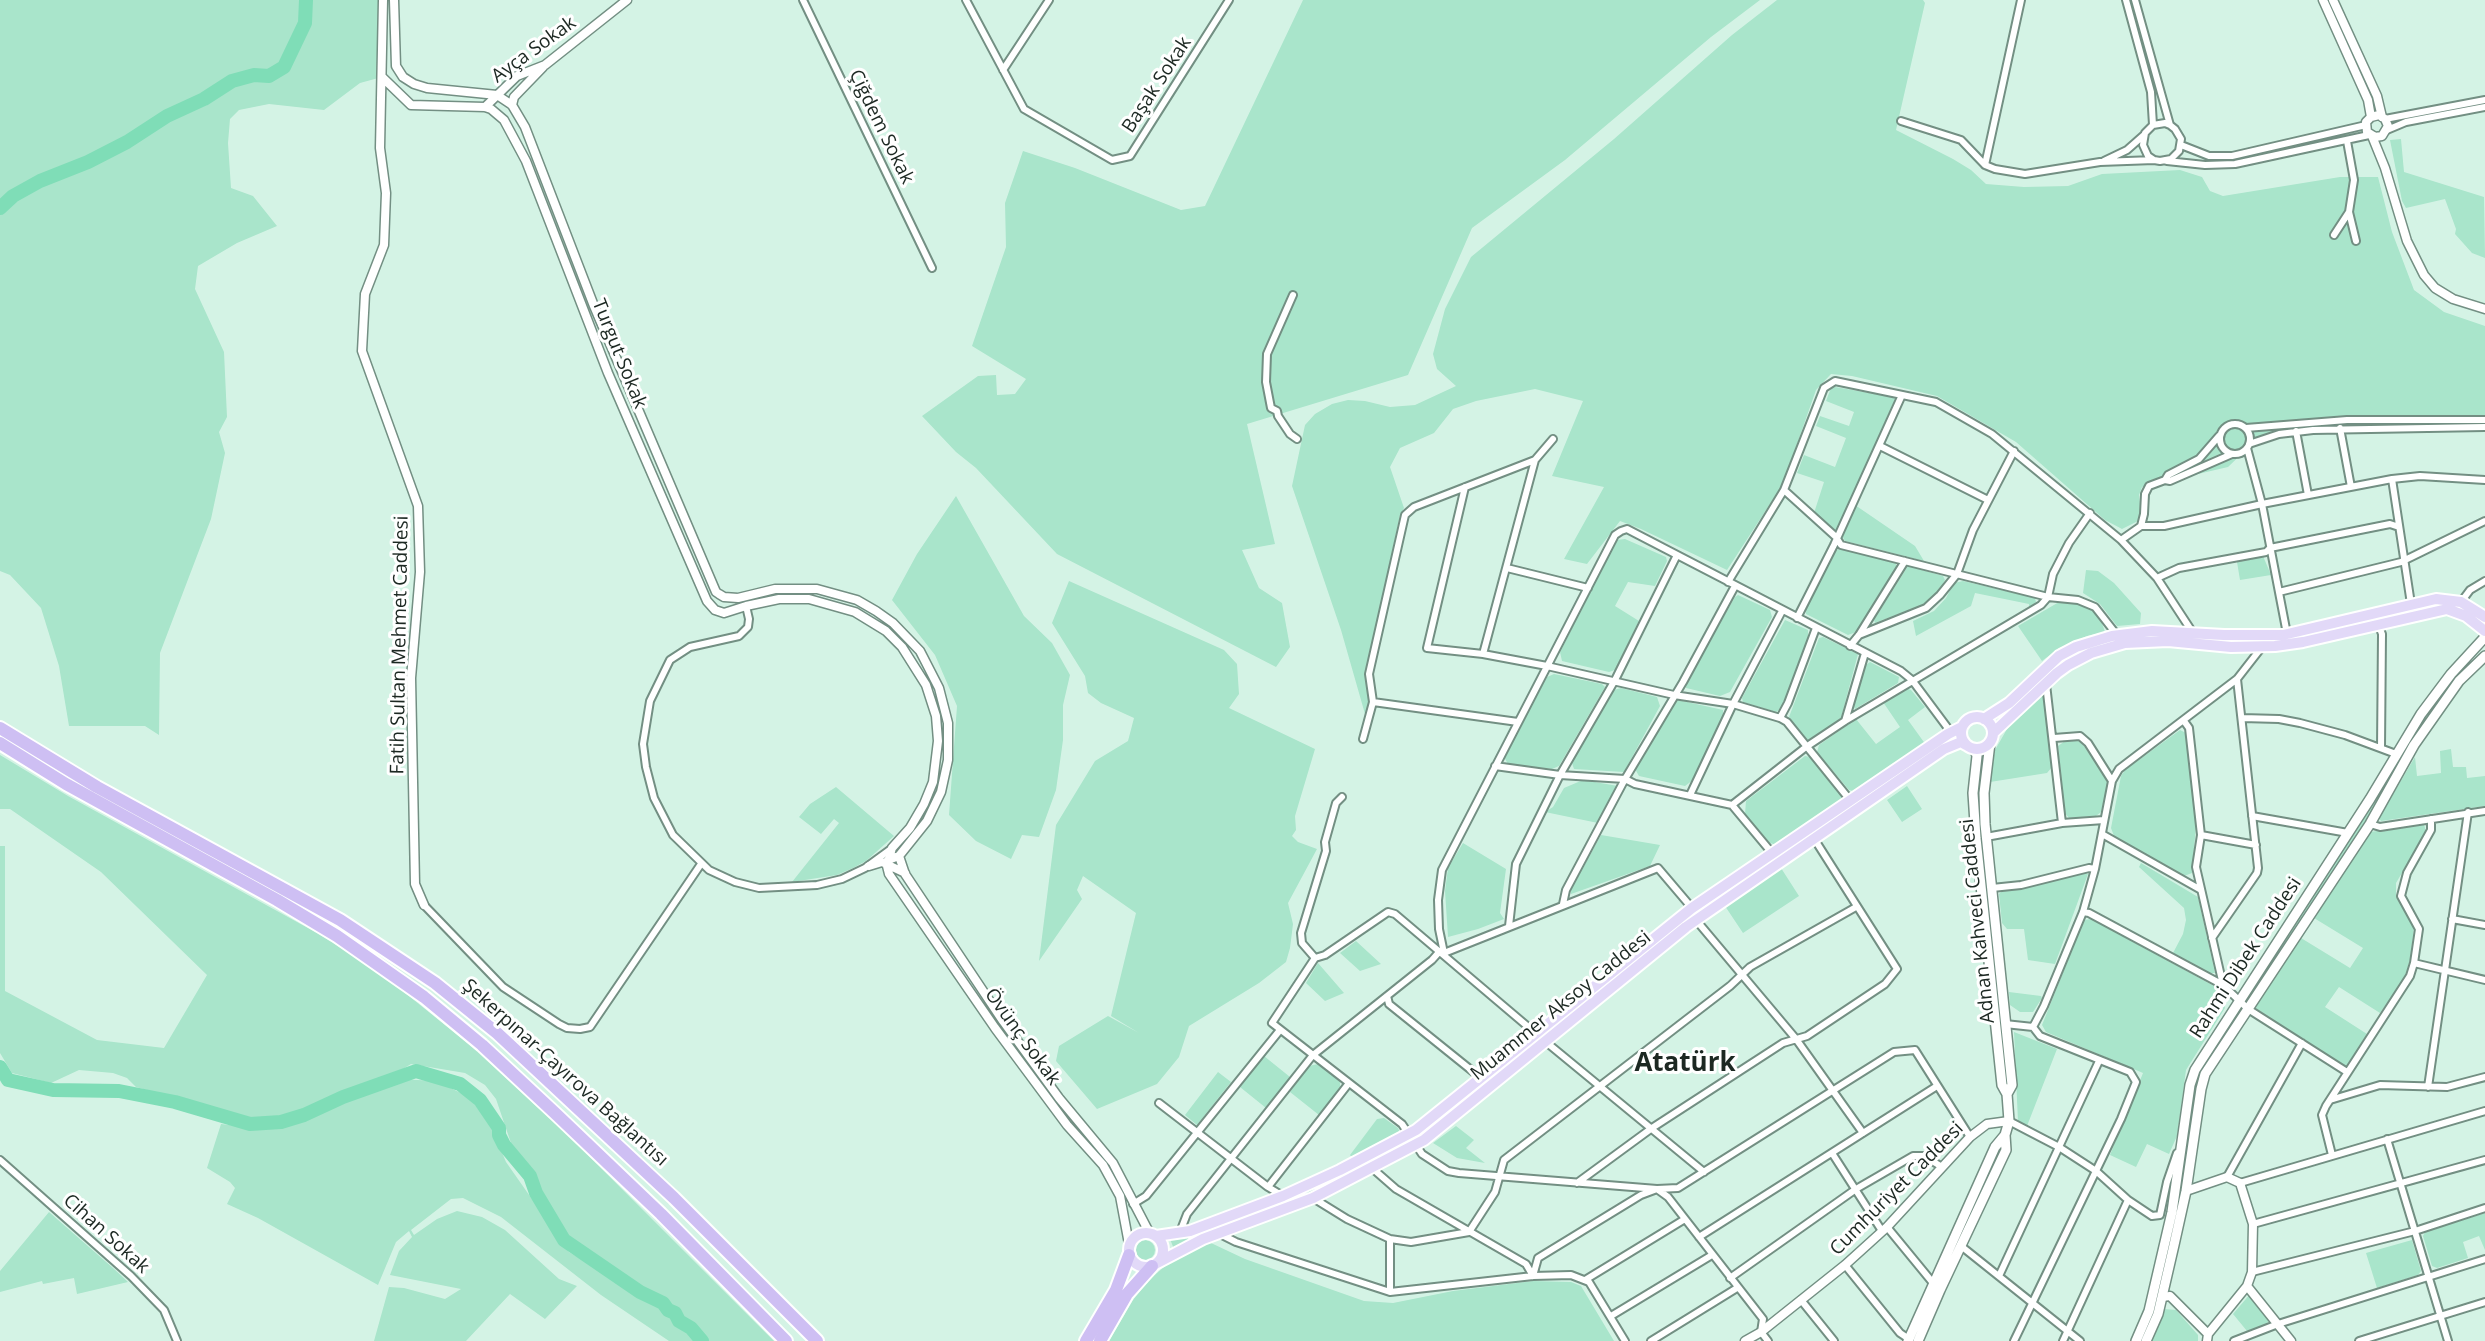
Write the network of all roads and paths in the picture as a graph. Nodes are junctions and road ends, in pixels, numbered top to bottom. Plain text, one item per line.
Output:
1 (383, 0) edge
2 (394, 0) edge
3 (627, 0) edge
4 (803, 0) edge
5 (966, 0) edge
6 (1049, 0) edge
7 (1229, 0) edge
8 (2021, 0) edge
9 (2126, 0) edge
10 (2135, 0) edge
11 (2323, 0) edge
12 (2333, 0) edge
13 (545, 65) junction
14 (1003, 70) junction
15 (383, 77) junction
16 (497, 95) junction
17 (2485, 100) edge
18 (511, 101) junction
19 (2485, 107) edge
20 (488, 108) junction
21 (2371, 117) junction
22 (2384, 118) junction
23 (1901, 121) dead end
24 (2153, 125) junction
25 (2171, 125) junction
26 (2366, 125) junction
27 (2386, 132) junction
28 (2145, 133) junction
29 (2371, 136) junction
30 (2347, 141) junction
31 (2181, 145) junction
32 (2154, 160) junction
33 (2165, 161) junction
34 (2100, 162) junction
35 (1984, 164) junction
36 (2385, 168) junction
37 (2349, 212) junction
38 (2334, 235) dead end
39 (2356, 241) dead end
40 (932, 268) dead end
41 (1293, 295) dead end
42 (594, 306) junction
43 (583, 308) junction
44 (2485, 309) edge
45 (1902, 395) junction
46 (2485, 420) edge
47 (2485, 426) edge
48 (2246, 428) junction
49 (2340, 428) junction
50 (2296, 432) junction
51 (2221, 433) junction
52 (1297, 439) dead end
53 (1553, 439) dead end
54 (1880, 446) junction
55 (2248, 446) junction
56 (2014, 451) junction
57 (2234, 454) junction
58 (1535, 460) junction
59 (2250, 465) junction
60 (2392, 479) junction
61 (2165, 480) junction
62 (2485, 480) edge
63 (1465, 487) junction
64 (2351, 487) junction
65 (1784, 490) junction
66 (2308, 495) junction
67 (1988, 500) junction
68 (2262, 504) junction
69 (2090, 513) junction
70 (2485, 521) edge
71 (2141, 526) junction
72 (2399, 527) junction
73 (1836, 537) junction
74 (2121, 540) junction
75 (2270, 548) junction
76 (1676, 555) junction
77 (2404, 560) junction
78 (1905, 561) junction
79 (1507, 568) junction
80 (1957, 574) junction
81 (2157, 578) junction
82 (2485, 581) edge
83 (1731, 584) junction
84 (1588, 587) junction
85 (2279, 592) junction
86 (719, 594) junction
87 (2048, 597) junction
88 (2461, 602) junction
89 (2411, 604) junction
90 (711, 605) junction
91 (746, 606) junction
92 (1782, 611) junction
93 (2485, 617) edge
94 (1797, 618) junction
95 (2378, 623) junction
96 (1816, 628) junction
97 (2485, 631) edge
98 (2193, 633) junction
99 (2287, 634) junction
100 (1859, 635) junction
101 (2117, 635) junction
102 (2485, 637) edge
103 (1850, 646) junction
104 (2262, 646) junction
105 (1866, 653) junction
106 (1483, 654) junction
107 (2485, 656) edge
108 (1547, 666) junction
109 (1615, 680) junction
110 (1912, 680) junction
111 (2237, 680) junction
112 (2046, 682) junction
113 (1674, 695) junction
114 (1373, 702) junction
115 (1733, 704) junction
116 (1780, 718) junction
117 (2242, 718) junction
118 (1984, 719) junction
119 (1845, 721) junction
120 (2184, 721) junction
121 (1518, 722) junction
122 (1962, 727) junction
123 (0, 728) edge
124 (1948, 734) junction
125 (1991, 738) junction
126 (2054, 738) junction
127 (1363, 739) dead end
128 (0, 743) edge
129 (1806, 747) junction
130 (1970, 747) junction
131 (2381, 748) junction
132 (2396, 754) junction
133 (1495, 766) junction
134 (1560, 775) junction
135 (1625, 779) junction
136 (2112, 781) junction
137 (1690, 795) junction
138 (1342, 797) dead end
139 (1850, 800) junction
140 (1732, 805) junction
141 (2485, 811) edge
142 (2468, 813) junction
143 (2252, 816) junction
144 (2431, 819) junction
145 (2104, 820) junction
146 (2062, 823) junction
147 (2370, 824) junction
148 (2348, 833) junction
149 (2102, 834) junction
150 (2201, 835) junction
151 (1986, 837) junction
152 (1815, 840) junction
153 (2256, 845) junction
154 (892, 848) junction
155 (1772, 853) junction
156 (898, 856) junction
157 (888, 860) junction
158 (701, 863) junction
159 (869, 866) junction
160 (2095, 869) junction
161 (905, 874) junction
162 (1992, 888) junction
163 (2201, 890) junction
164 (1563, 904) junction
165 (424, 905) joint
166 (1856, 907) junction
167 (1692, 908) junction
168 (2083, 912) junction
169 (2452, 919) junction
170 (1696, 920) junction
171 (2485, 925) edge
172 (1509, 926) junction
173 (2212, 938) junction
174 (1442, 952) junction
175 (1315, 958) junction
176 (2414, 963) junction
177 (2445, 971) junction
178 (1742, 975) junction
179 (2485, 980) edge
180 (2223, 985) junction
181 (1387, 996) junction
182 (2239, 1002) junction
183 (2248, 1009) junction
184 (2005, 1024) junction
185 (2032, 1027) junction
186 (1280, 1030) junction
187 (1536, 1033) junction
188 (1796, 1039) junction
189 (1546, 1042) junction
190 (2302, 1043) junction
191 (1313, 1055) junction
192 (2099, 1061) junction
193 (2347, 1072) junction
194 (2485, 1077) edge
195 (1481, 1078) junction
196 (1349, 1083) junction
197 (1600, 1086) junction
198 (1937, 1086) junction
199 (2428, 1087) junction
200 (1835, 1091) junction
201 (2007, 1094) junction
202 (2330, 1100) junction
203 (1159, 1102) dead end
204 (2485, 1111) edge
205 (2009, 1121) junction
206 (1652, 1128) junction
207 (1198, 1132) junction
208 (1863, 1133) junction
209 (1410, 1134) junction
210 (2005, 1135) junction
211 (2184, 1135) junction
212 (1970, 1136) junction
213 (2388, 1139) junction
214 (1416, 1145) junction
215 (2059, 1147) junction
216 (1832, 1153) junction
217 (2332, 1155) junction
218 (1231, 1158) junction
219 (0, 1160) edge
220 (2485, 1160) edge
221 (1942, 1167) junction
222 (1372, 1168) junction
223 (2096, 1171) junction
224 (1704, 1172) junction
225 (1497, 1176) junction
226 (2227, 1177) junction
227 (2240, 1182) junction
228 (2400, 1182) junction
229 (1577, 1183) junction
230 (1268, 1186) junction
231 (1657, 1189) junction
232 (1856, 1189) junction
233 (2186, 1191) junction
234 (1283, 1196) junction
235 (1313, 1198) junction
236 (2128, 1200) junction
237 (1133, 1203) junction
238 (2485, 1208) edge
239 (1685, 1219) junction
240 (2253, 1224) junction
241 (1885, 1229) junction
242 (2414, 1231) junction
243 (1469, 1232) junction
244 (1180, 1233) junction
245 (1219, 1233) junction
246 (1153, 1235) junction
247 (1699, 1237) junction
248 (1391, 1239) junction
249 (1961, 1246) junction
250 (1129, 1250) junction
251 (1712, 1255) junction
252 (2485, 1259) edge
253 (1155, 1265) junction
254 (1845, 1265) junction
255 (2252, 1272) junction
256 (1534, 1276) junction
257 (1999, 1276) junction
258 (2430, 1277) junction
259 (1730, 1278) junction
260 (1585, 1280) junction
261 (1933, 1283) junction
262 (2248, 1286) junction
263 (1737, 1288) junction
264 (1390, 1292) junction
265 (773, 1297) junction
266 (2162, 1297) junction
267 (1801, 1300) junction
268 (2485, 1302) edge
269 (2033, 1303) junction
270 (1611, 1316) junction
271 (2440, 1317) junction
272 (2278, 1324) junction
273 (2068, 1331) junction
274 (1761, 1332) junction
275 (2208, 1337) edge
276 (1912, 1340) edge
277 (177, 1341) edge
278 (786, 1341) edge
279 (817, 1341) edge
280 (825, 1341) edge
281 (1086, 1341) edge
282 (1100, 1341) edge
283 (1625, 1341) edge
284 (1651, 1341) edge
285 (1745, 1341) edge
286 (1768, 1341) edge
287 (1834, 1341) edge
288 (2014, 1341) edge
289 (2063, 1341) edge
290 (2080, 1341) edge
291 (2136, 1341) edge
292 (2147, 1341) edge
293 (2234, 1341) edge
294 (2291, 1341) edge
295 (2359, 1341) edge
296 (2448, 1341) edge

1 - 15 street, Fatih Sultan Mehmet Caddesi
2 - 16 street
3 - 13 street, Ayça Sokak
4 - 40 street, Çiğdem Sokak
5 - 14 street
6 - 14 street
7 - 14 street, Başak Sokak
8 - 35 street
9 - 24 street
10 - 25 street
11 - 21 street
12 - 22 street
13 - 16 street, Ayça Sokak
13 - 18 street
15 - 20 street, Ayça Sokak
15 - 165 street, Fatih Sultan Mehmet Caddesi
16 - 18 street
16 - 20 street, Ayça Sokak
17 - 22 street
18 - 20 street
18 - 42 street, Turgut Sokak
19 - 27 street
20 - 43 street, Turgut Sokak
21 - 22 street
21 - 26 street
22 - 27 street
23 - 35 street
24 - 25 street
24 - 28 street
25 - 31 street
26 - 29 street
26 - 31 street
27 - 29 street
27 - 36 street
28 - 32 street
28 - 34 street
29 - 30 street
29 - 36 street
30 - 33 street
30 - 37 street
31 - 33 street
32 - 33 street
32 - 34 street
34 - 35 street
36 - 44 street
37 - 38 street
37 - 39 street
41 - 52 street
42 - 43 street
42 - 86 street, Turgut Sokak
43 - 90 street, Turgut Sokak
45 - 54 street
45 - 56 street
45 - 65 street
46 - 48 street
47 - 49 street
48 - 51 street
48 - 55 street
49 - 50 street
49 - 64 street
50 - 55 street
50 - 66 street
51 - 57 street
51 - 61 street
53 - 58 street
54 - 67 street
54 - 73 street
55 - 57 street
55 - 59 street
56 - 67 street
56 - 69 street
57 - 59 street
57 - 61 street
58 - 63 street
58 - 79 street
59 - 68 street
60 - 62 street
60 - 64 street
60 - 72 street
61 - 71 street
63 - 106 street
63 - 114 street
64 - 66 street
65 - 73 street
65 - 83 street
66 - 68 street
67 - 80 street
68 - 71 street
68 - 75 street
69 - 74 street
69 - 87 street
70 - 77 street
71 - 74 street
72 - 75 street
72 - 77 street
73 - 78 street
73 - 94 street
74 - 81 street
75 - 81 street
75 - 85 street
76 - 83 street
76 - 84 street
76 - 109 street
77 - 85 street
77 - 89 street
78 - 80 street
78 - 100 street
79 - 84 street
79 - 106 street
80 - 87 street
80 - 100 street
81 - 98 street
82 - 88 street
83 - 92 street
83 - 113 street
84 - 108 street
85 - 99 street
86 - 90 street
86 - 156 street
87 - 101 street
87 - 110 street
88 - 89 main road
88 - 93 main road
89 - 99 main road
90 - 91 street
91 - 154 street
91 - 158 street
92 - 94 street
92 - 115 street
94 - 96 street
95 - 97 main road
95 - 104 main road
95 - 131 street
96 - 103 street
96 - 116 street
98 - 99 main road
98 - 101 main road
100 - 103 street
101 - 118 main road
102 - 132 main road, Rahmi Dibek Caddesi
103 - 105 street
104 - 111 street
104 - 112 main road
105 - 110 street
105 - 119 street
106 - 108 street
107 - 147 main road, Rahmi Dibek Caddesi
108 - 109 street
108 - 121 street
109 - 113 street
109 - 134 street
110 - 119 street
110 - 124 street
111 - 117 street
111 - 120 street
112 - 125 main road
112 - 126 street
113 - 115 street
113 - 135 street
114 - 121 street
114 - 127 street
115 - 116 street
115 - 137 street
116 - 129 street
117 - 131 street
117 - 143 street
118 - 122 main road
118 - 125 main road
119 - 129 street
120 - 136 street
120 - 150 street
121 - 133 street
122 - 124 main road
122 - 130 main road
123 - 265 highway, Şekerpınar-Çayırova Bağlantısı
124 - 139 main road
125 - 130 main road
125 - 151 main road, Adnan Kahveci Caddesi
126 - 136 street
126 - 146 street
128 - 278 highway, Şekerpınar-Çayırova Bağlantısı
129 - 139 street
129 - 140 street
130 - 152 main road, Muammer Aksoy Caddesi
130 - 201 main road, Adnan Kahveci Caddesi
131 - 132 street
132 - 148 main road, Rahmi Dibek Caddesi
133 - 134 street
133 - 174 street
134 - 135 street
134 - 172 street
135 - 137 street
135 - 164 street
136 - 145 street
137 - 140 street
138 - 175 street
139 - 155 main road
140 - 155 street
141 - 142 street
142 - 144 street
142 - 169 street
143 - 148 street
143 - 153 street
144 - 147 street
144 - 176 street
145 - 146 street
145 - 149 street
146 - 151 street
147 - 183 main road, Rahmi Dibek Caddesi
148 - 182 main road, Rahmi Dibek Caddesi
149 - 160 street
149 - 163 street
150 - 153 street
150 - 163 street
151 - 162 main road, Adnan Kahveci Caddesi
152 - 166 street
152 - 170 main road, Muammer Aksoy Caddesi
153 - 173 street
154 - 157 street
154 - 159 street
155 - 167 main road
156 - 157 street
156 - 161 street, Övünç Sokak
157 - 250 street, Övünç Sokak
158 - 159 street
158 - 165 street
159 - 161 street
160 - 162 street
160 - 168 street
161 - 237 street, Övünç Sokak
162 - 184 main road, Adnan Kahveci Caddesi
163 - 173 street
164 - 167 street
164 - 172 street
166 - 178 street
166 - 188 street
167 - 187 main road
168 - 180 street
168 - 185 street
169 - 171 street
169 - 177 street
170 - 178 street
170 - 189 main road, Muammer Aksoy Caddesi
172 - 174 street
173 - 180 street
174 - 175 street
174 - 181 street
174 - 187 street
175 - 186 street
176 - 177 street
176 - 193 street
177 - 179 street
177 - 199 street
178 - 188 street
178 - 197 street
180 - 182 street
181 - 191 street
181 - 195 street
182 - 183 street
182 - 211 main road, Rahmi Dibek Caddesi
183 - 190 street
183 - 233 main road, Rahmi Dibek Caddesi
184 - 185 street
184 - 201 main road, Adnan Kahveci Caddesi
185 - 192 street
186 - 191 street
186 - 207 street
187 - 189 street
187 - 195 main road
188 - 200 street
188 - 206 street
189 - 197 street
189 - 214 main road, Muammer Aksoy Caddesi
190 - 193 street
190 - 226 street
191 - 196 street
191 - 218 street
192 - 215 street
192 - 223 street
193 - 202 street
194 - 199 street
195 - 209 main road
196 - 209 street
196 - 230 street
197 - 206 street
197 - 225 street
198 - 200 street
198 - 208 street
198 - 212 street
199 - 202 street
200 - 208 street
200 - 224 street
201 - 205 main road, Adnan Kahveci Caddesi
202 - 217 street
203 - 207 street
204 - 213 street
205 - 210 main road, Adnan Kahveci Caddesi
205 - 212 street, Cumhuriyet Caddesi
205 - 215 street
206 - 224 street
206 - 229 street
207 - 218 street
207 - 237 street
208 - 216 street
209 - 214 street
209 - 234 main road
210 - 249 main road, Adnan Kahveci Caddesi
210 - 261 main road
211 - 236 street
211 - 291 main road, Rahmi Dibek Caddesi
212 - 221 street, Cumhuriyet Caddesi
213 - 217 street
213 - 228 street
214 - 222 main road, Muammer Aksoy Caddesi
214 - 225 street
215 - 223 street
215 - 257 street
216 - 232 street
216 - 247 street
217 - 227 street
218 - 230 street
218 - 244 street
219 - 277 street, Cihan Sokak
220 - 228 street
221 - 232 street
221 - 241 street, Cumhuriyet Caddesi
222 - 235 main road, Muammer Aksoy Caddesi
222 - 243 street
223 - 236 street
223 - 269 street
224 - 231 street
225 - 229 street
225 - 243 street
226 - 227 street
226 - 233 street
227 - 240 street
228 - 240 street
228 - 242 street
229 - 231 street
230 - 234 street
231 - 239 street
231 - 256 street
232 - 241 street
232 - 259 street
233 - 266 main road, Rahmi Dibek Caddesi
234 - 244 main road
235 - 245 main road, Muammer Aksoy Caddesi
235 - 248 street
236 - 273 street
237 - 246 street, Övünç Sokak
238 - 242 street
239 - 247 street
239 - 260 street
240 - 255 street
241 - 254 street, Cumhuriyet Caddesi
241 - 261 street
242 - 255 street
242 - 258 street
243 - 248 street
243 - 256 street
244 - 246 main road
245 - 253 main road, Muammer Aksoy Caddesi
245 - 264 street
246 - 250 main road
246 - 253 main road
247 - 251 street
248 - 264 street
249 - 257 street
249 - 276 main road, Adnan Kahveci Caddesi
250 - 253 main road
250 - 281 highway
251 - 259 street
251 - 270 street
252 - 258 street
253 - 282 highway
254 - 267 street, Cumhuriyet Caddesi
254 - 276 street
255 - 262 street
256 - 260 street
256 - 264 street
257 - 269 street
258 - 271 street
258 - 272 street
259 - 263 street
260 - 270 street
261 - 276 main road
262 - 272 street
262 - 275 street
263 - 274 street
263 - 284 street
265 - 279 highway, Şekerpınar-Çayırova Bağlantısı
265 - 280 highway
266 - 275 street
266 - 292 main road, Rahmi Dibek Caddesi
267 - 274 street, Cumhuriyet Caddesi
267 - 287 street
268 - 271 street
269 - 273 street
269 - 288 street
270 - 283 street
271 - 295 street
271 - 296 street
272 - 293 street
272 - 294 street
273 - 289 street
273 - 290 street
274 - 285 street, Cumhuriyet Caddesi
274 - 286 street

